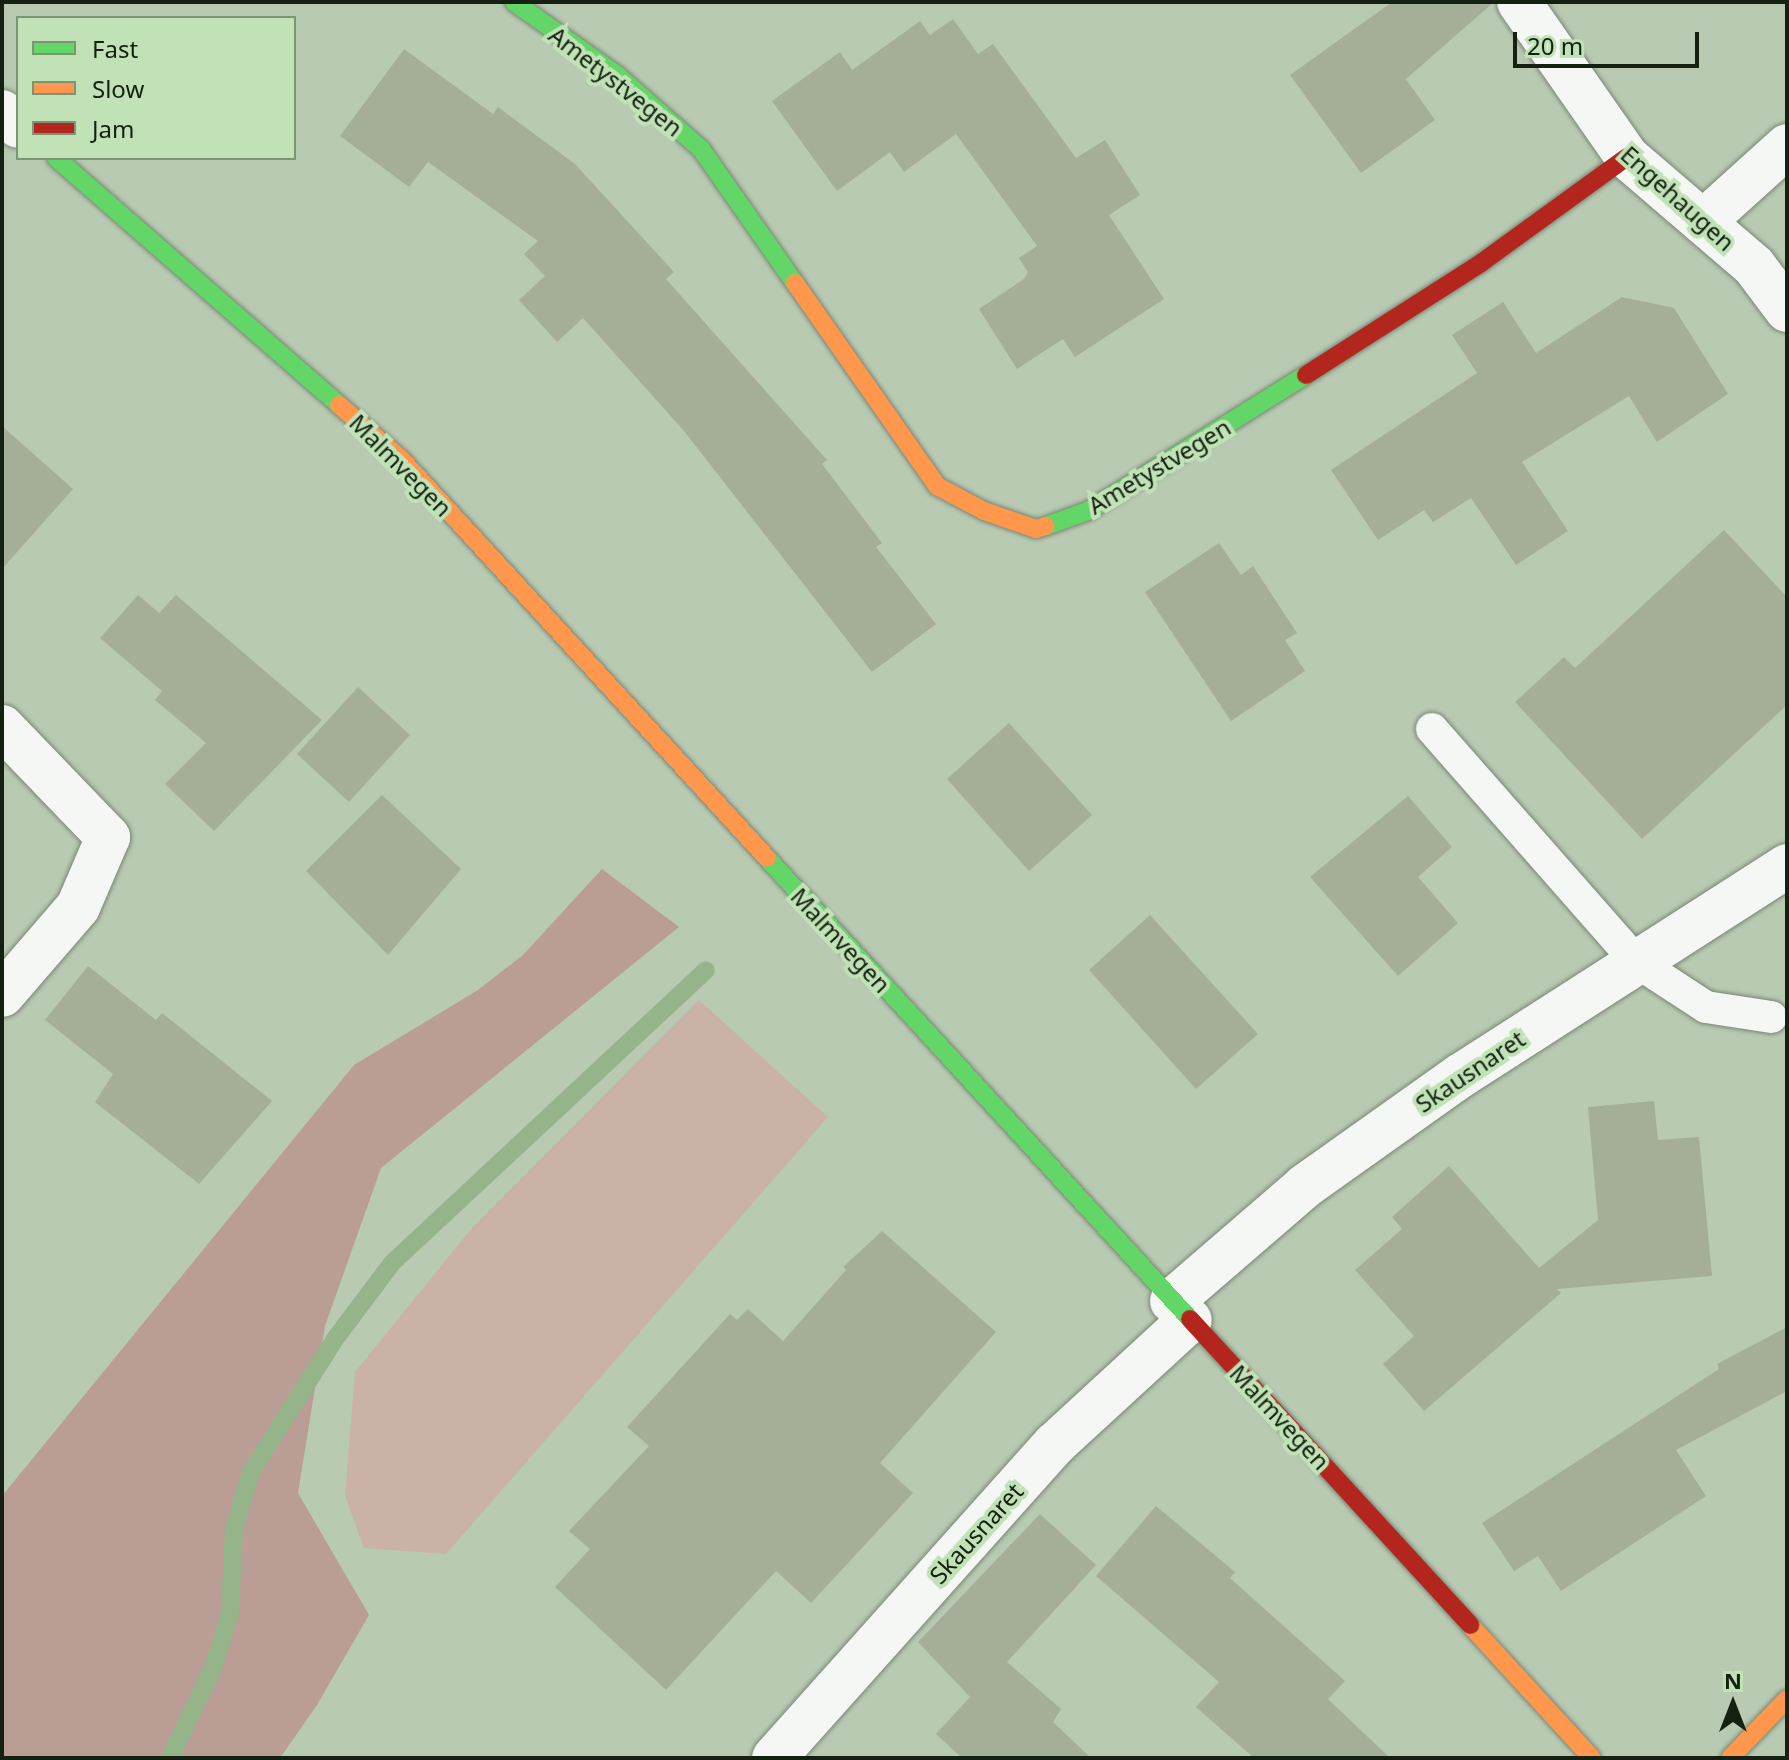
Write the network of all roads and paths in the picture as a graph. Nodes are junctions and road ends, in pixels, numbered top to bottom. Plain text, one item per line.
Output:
1 (514, 2) edge
2 (1519, 2) edge
3 (1787, 146) edge
4 (1627, 157) junction
5 (58, 160) edge
6 (1703, 222) junction
7 (1787, 310) edge
8 (2, 727) edge
9 (1432, 729) dead end
10 (1787, 866) edge
11 (1637, 962) junction
12 (2, 995) edge
13 (1771, 1017) dead end
14 (1181, 1310) junction
15 (1787, 1699) edge
16 (774, 1758) edge
17 (1592, 1758) edge
18 (1730, 1758) edge

1 - 4 street, Ametystvegen
2 - 4 street, Engehaugen
3 - 6 street
4 - 6 street, Engehaugen
5 - 14 street, Malmvegen
6 - 7 street, Engehaugen
8 - 12 street
9 - 11 lane
10 - 11 street, Skausnaret
11 - 13 lane
11 - 14 street, Skausnaret
14 - 16 street, Skausnaret
14 - 17 street, Malmvegen
15 - 18 street

